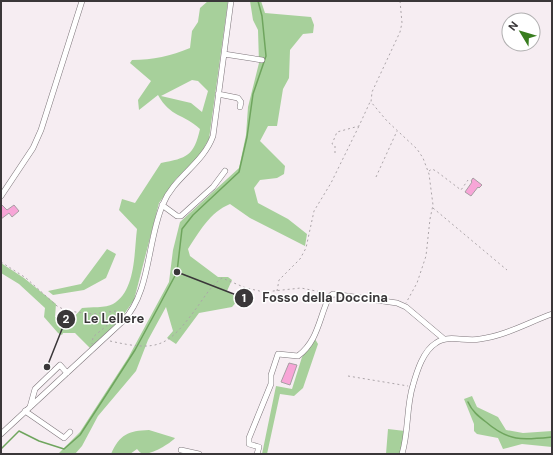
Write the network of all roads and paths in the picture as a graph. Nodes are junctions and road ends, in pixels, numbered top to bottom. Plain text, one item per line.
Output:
1 (82, 1) edge
2 (231, 1) edge
3 (400, 1) edge
4 (224, 54) junction
5 (262, 60) dead end
6 (218, 94) junction
7 (371, 102) junction
8 (240, 107) dead end
9 (359, 126) junction
10 (398, 131) junction
11 (335, 153) dead end
12 (225, 171) dead end
13 (428, 171) junction
14 (376, 177) dead end
15 (468, 180) dead end
16 (1, 196) edge
17 (162, 205) junction
18 (433, 207) junction
19 (1, 262) edge
20 (507, 270) dead end
21 (277, 291) junction
22 (333, 294) junction
23 (406, 307) junction
24 (552, 314) edge
25 (444, 338) junction
26 (108, 340) dead end
27 (95, 347) junction
28 (67, 373) junction
29 (348, 376) dead end
30 (412, 387) junction
31 (30, 407) junction
32 (26, 411) junction
33 (70, 432) dead end
34 (1, 434) edge
35 (181, 450) dead end
36 (199, 454) edge
37 (257, 454) edge
38 (402, 454) edge

1 - 16 street
2 - 4 street
3 - 7 path
4 - 5 street
4 - 6 street
6 - 8 street
6 - 17 street
7 - 9 path
7 - 10 path
9 - 11 path
9 - 21 path
10 - 13 path
10 - 14 path
12 - 17 street
13 - 15 path
13 - 18 path
17 - 27 street
18 - 20 path
18 - 23 path
19 - 27 path
21 - 22 path
21 - 26 path
22 - 23 street
22 - 37 street
23 - 25 street
24 - 25 street
25 - 30 street
27 - 28 street
28 - 31 street
28 - 31 street
29 - 30 path
30 - 38 street
31 - 32 street
32 - 33 street
32 - 34 street
35 - 36 street

